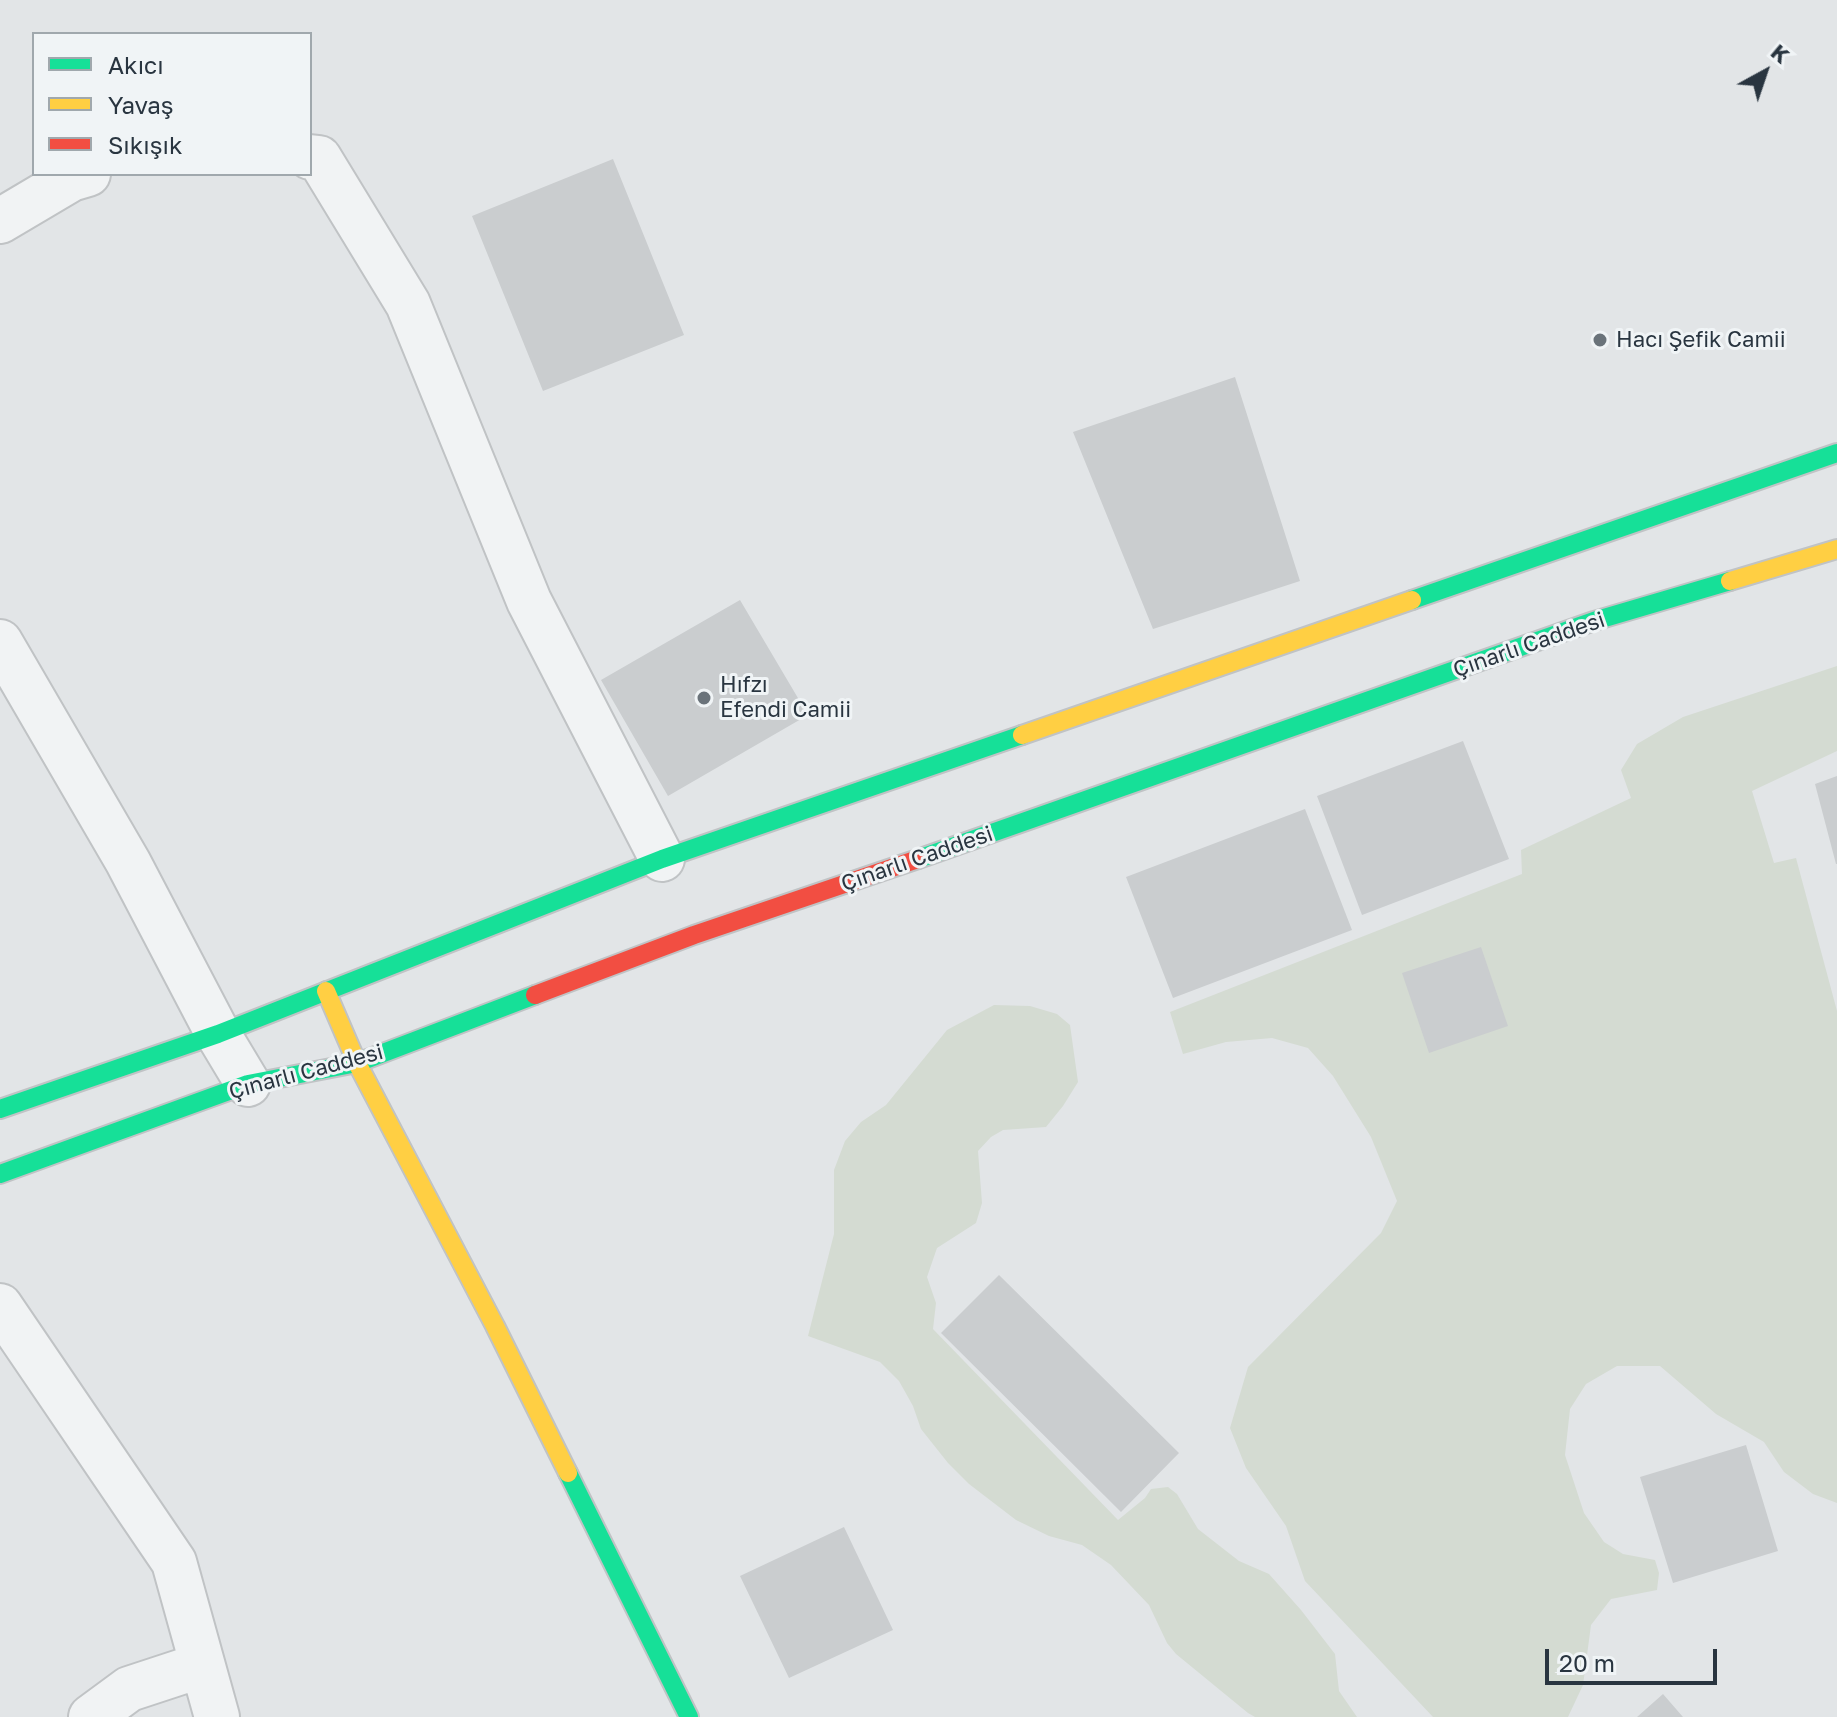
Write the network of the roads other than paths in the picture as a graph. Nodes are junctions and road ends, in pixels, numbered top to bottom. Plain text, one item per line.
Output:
1 (312, 157) edge
2 (81, 176) edge
3 (0, 221) edge
4 (1837, 453) edge
5 (1837, 549) edge
6 (0, 642) edge
7 (662, 859) junction
8 (326, 991) junction
9 (218, 1034) junction
10 (357, 1063) junction
11 (248, 1084) junction
12 (0, 1109) edge
13 (0, 1174) edge
14 (0, 1306) edge
15 (202, 1665) junction
16 (91, 1717) edge
17 (217, 1717) edge
18 (689, 1717) edge

1 - 7 street
2 - 3 street
4 - 7 street
5 - 10 street, Çınarlı Caddesi
6 - 9 street
7 - 8 street
8 - 9 street
8 - 10 street
9 - 11 street
9 - 12 street
10 - 11 street, Çınarlı Caddesi
10 - 18 street
11 - 13 street, Çınarlı Caddesi
14 - 15 street
15 - 16 street
15 - 17 street

